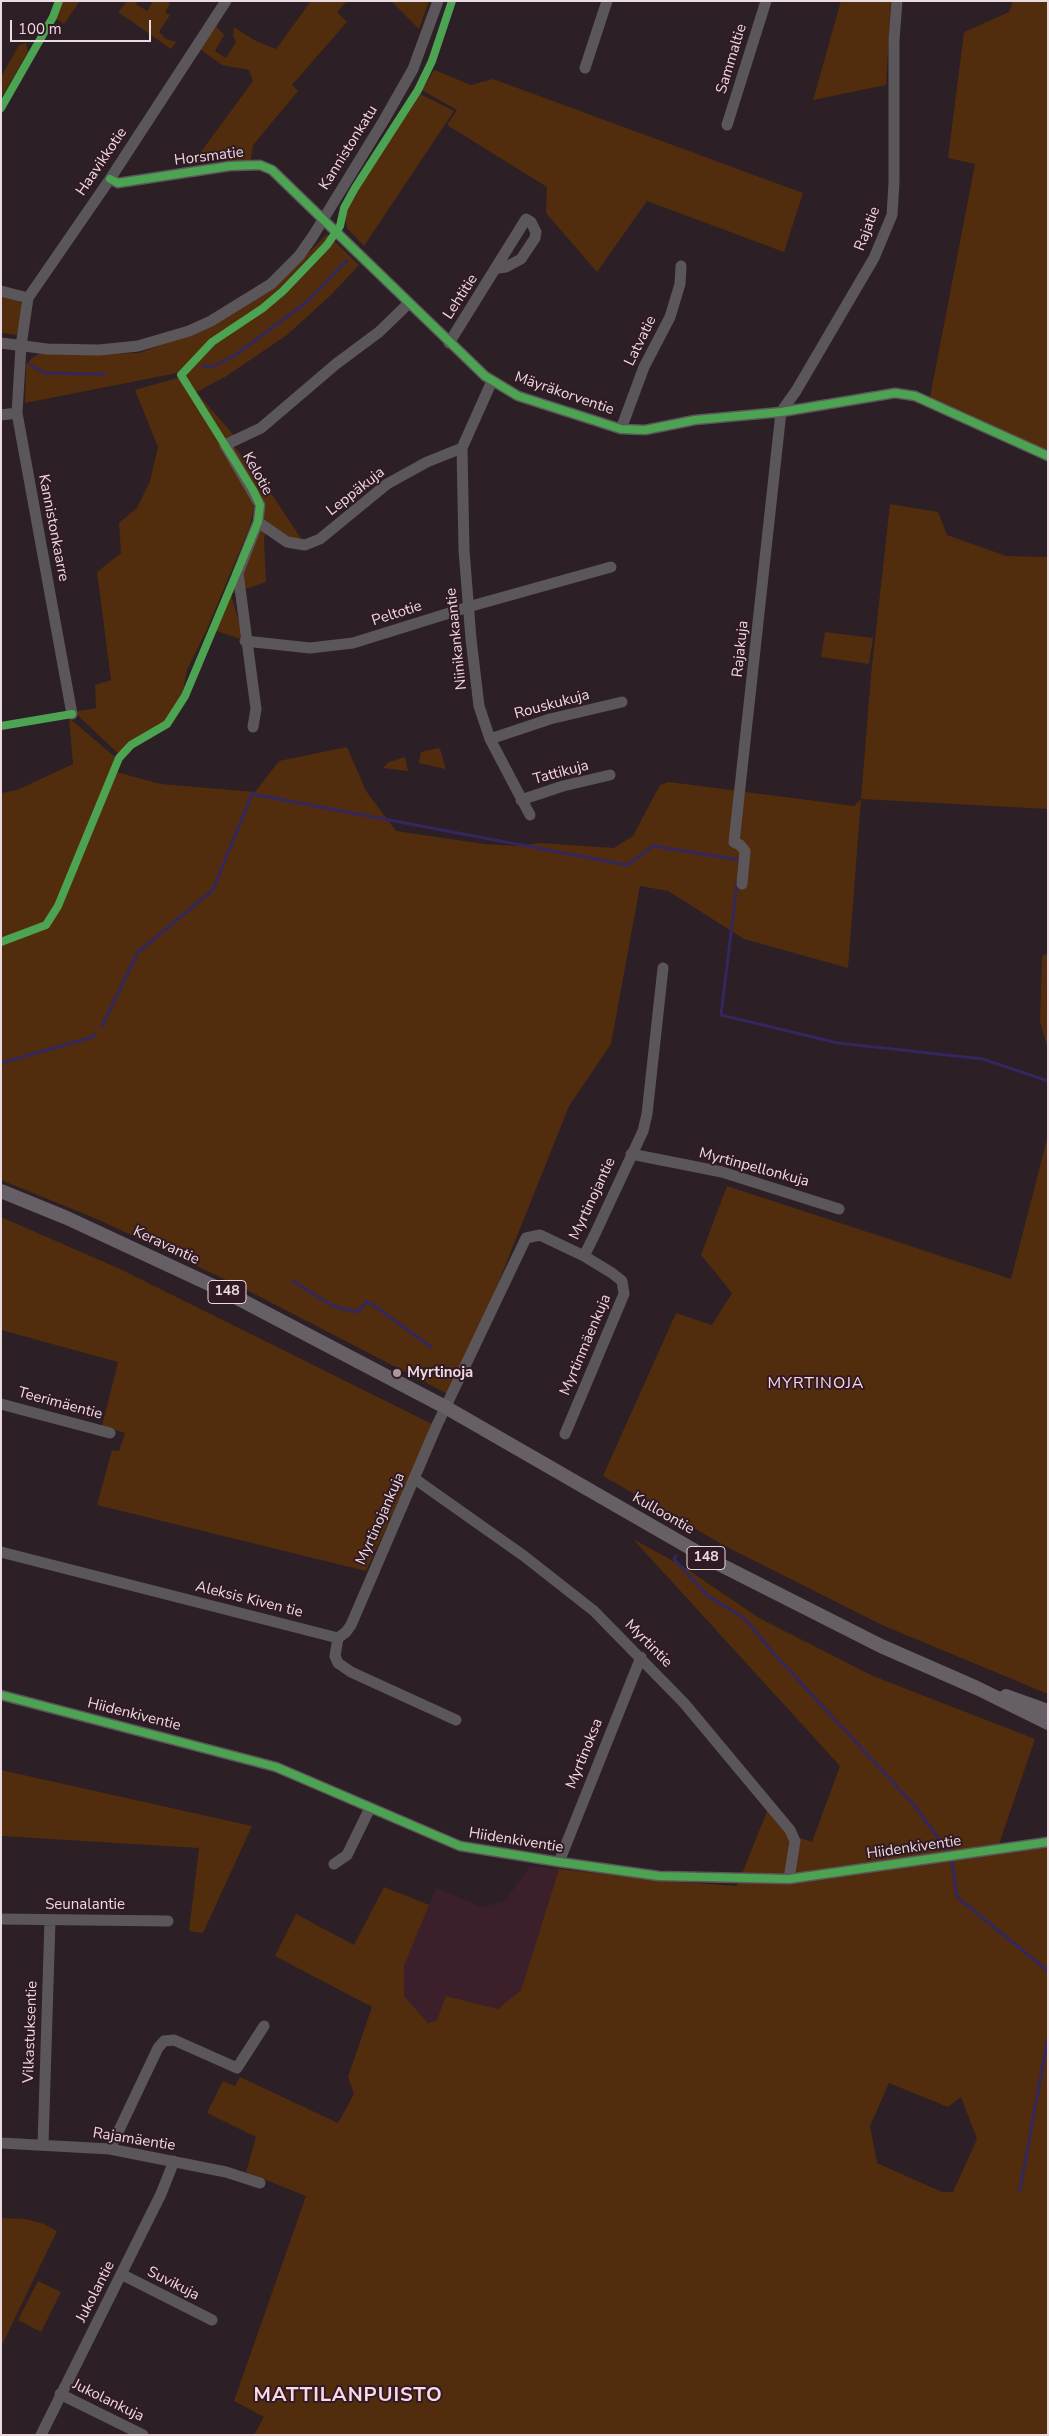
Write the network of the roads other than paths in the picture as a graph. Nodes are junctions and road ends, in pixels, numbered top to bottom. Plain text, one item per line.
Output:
1 (226, 1) edge
2 (438, 1) edge
3 (607, 1) edge
4 (766, 1) edge
5 (897, 1) edge
6 (585, 68) dead end
7 (727, 125) dead end
8 (110, 179) junction
9 (323, 220) junction
10 (681, 266) dead end
11 (498, 268) dead end
12 (1, 292) edge
13 (28, 298) junction
14 (409, 303) junction
15 (449, 343) junction
16 (1, 344) edge
17 (21, 346) junction
18 (492, 381) junction
19 (781, 412) junction
20 (17, 413) junction
21 (1, 415) edge
22 (622, 429) junction
23 (462, 448) junction
24 (1048, 456) edge
25 (258, 522) junction
26 (611, 567) dead end
27 (469, 607) junction
28 (245, 641) junction
29 (622, 702) dead end
30 (72, 714) dead end
31 (253, 727) dead end
32 (490, 739) junction
33 (610, 775) dead end
34 (521, 800) junction
35 (530, 815) dead end
36 (742, 884) dead end
37 (663, 968) dead end
38 (631, 1154) junction
39 (1, 1191) edge
40 (839, 1209) dead end
41 (584, 1256) junction
42 (1, 1404) edge
43 (446, 1408) junction
44 (110, 1433) dead end
45 (565, 1434) dead end
46 (415, 1479) junction
47 (1, 1552) edge
48 (338, 1638) junction
49 (641, 1657) junction
50 (977, 1688) junction
51 (1, 1695) edge
52 (1048, 1711) edge
53 (456, 1720) dead end
54 (1048, 1723) edge
55 (370, 1808) junction
56 (1048, 1842) edge
57 (559, 1862) junction
58 (334, 1864) dead end
59 (789, 1879) junction
60 (1, 1919) edge
61 (50, 1920) junction
62 (168, 1921) dead end
63 (264, 2026) dead end
64 (1, 2143) edge
65 (42, 2145) junction
66 (110, 2150) junction
67 (174, 2161) junction
68 (260, 2183) dead end
69 (121, 2274) junction
70 (212, 2320) dead end
71 (60, 2394) junction
72 (41, 2435) edge
73 (144, 2435) edge

1 - 8 street, Haavikkotie
2 - 9 street, Kannistonkatu
3 - 6 street
4 - 7 street, Sammaltie
5 - 19 street, Rajatie
8 - 9 street, Horsmatie
8 - 13 street, Haavikkotie
9 - 14 street, Mäyräkorventie
9 - 17 street, Kannistonkatu
10 - 22 street, Latvatie
11 - 15 street, Lehtitie
12 - 13 street
13 - 17 street, Haavikkotie
14 - 15 street, Mäyräkorventie
14 - 25 street, Kelotie
15 - 18 street, Mäyräkorventie
16 - 17 street, Kannistonkatu
17 - 20 street, Kannistonkaarre
18 - 22 street, Mäyräkorventie
18 - 23 street
19 - 22 street, Mäyräkorventie
19 - 24 street, Mäyräkorventie
19 - 36 street, Rajakuja
20 - 21 street
20 - 30 street, Kannistonkaarre
23 - 25 street, Leppäkuja
23 - 27 street, Niinikankaantie
25 - 28 street, Kelotie
26 - 27 street, Peltotie
27 - 28 street, Peltotie
27 - 32 street, Niinikankaantie
28 - 31 street, Kelotie
29 - 32 street, Rouskukuja
32 - 34 street, Niinikankaantie
33 - 34 street, Tattikuja
34 - 35 street, Niinikankaantie
37 - 38 street, Myrtinojantie
38 - 40 street, Myrtinpellonkuja
38 - 41 street, Myrtinojantie
39 - 43 main road, Keravantie / 148
41 - 43 street, Myrtinojantie
41 - 45 street, Myrtinmäenkuja
42 - 44 street, Teerimäentie
43 - 46 street, Myrtinojankuja
43 - 50 main road, Kulloontie / 148
46 - 48 street, Myrtinojankuja
46 - 49 street, Myrtintie
47 - 48 street, Aleksis Kiven tie
48 - 53 street
49 - 57 street, Myrtinoksa
49 - 59 street, Myrtintie
50 - 52 main road, Kulloontie / 148
50 - 54 main road, Kulloontie / 148
51 - 55 street, Hiidenkiventie
55 - 57 street, Hiidenkiventie
55 - 58 street
56 - 59 street, Hiidenkiventie
57 - 59 street, Hiidenkiventie
60 - 61 street, Seunalantie
61 - 62 street, Seunalantie
61 - 65 street, Vilkastuksentie
63 - 66 street
64 - 65 street, Rajamäentie
65 - 66 street, Rajamäentie
66 - 67 street, Rajamäentie
67 - 68 street, Rajamäentie
67 - 69 street, Jukolantie
69 - 70 street, Suvikuja
69 - 71 street, Jukolantie
71 - 72 street, Jukolantie
71 - 73 street, Jukolankuja

